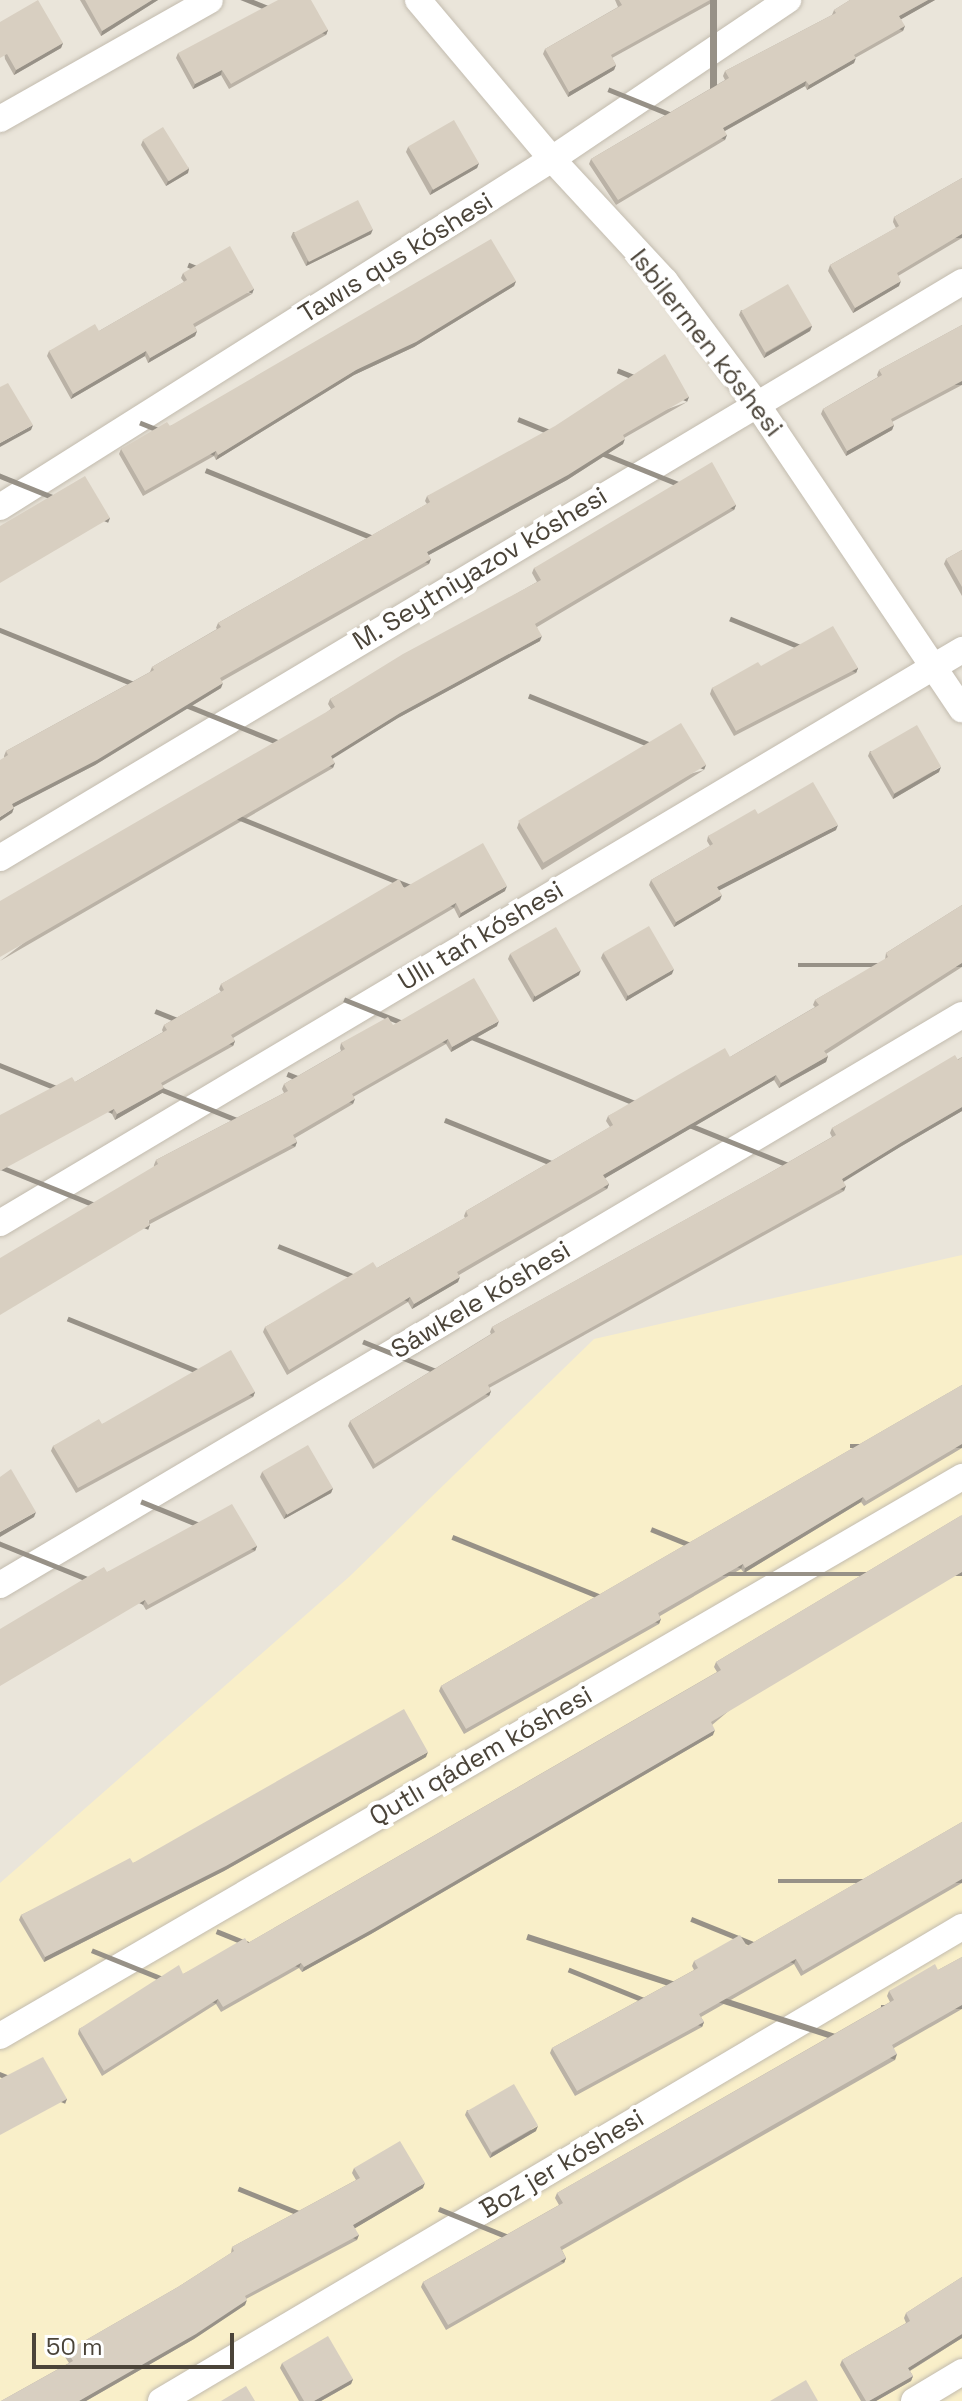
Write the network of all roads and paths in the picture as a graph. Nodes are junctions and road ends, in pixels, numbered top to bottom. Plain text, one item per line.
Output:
1 (210, 0) edge
2 (418, 0) edge
3 (788, 0) edge
4 (0, 119) edge
5 (552, 159) junction
6 (962, 282) edge
7 (756, 403) junction
8 (0, 507) edge
9 (962, 650) edge
10 (934, 666) junction
11 (962, 709) edge
12 (0, 858) edge
13 (962, 1015) edge
14 (0, 1223) edge
15 (962, 1477) edge
16 (0, 1585) edge
17 (962, 1927) edge
18 (0, 2036) edge
19 (962, 2372) edge
20 (161, 2401) edge
21 (914, 2401) edge

1 - 4 street
2 - 5 street, Isbilermen kóshesi
3 - 5 street, Tawıs qus kóshesi
5 - 7 street, Isbilermen kóshesi
5 - 8 street, Tawıs qus kóshesi
6 - 7 street, M. Seytniyazov kóshesi
7 - 10 street, Isbilermen kóshesi
7 - 12 street, M. Seytniyazov kóshesi
9 - 10 street, Ullı tań kóshesi
10 - 11 street, Isbilermen kóshesi
10 - 14 street, Ullı tań kóshesi
13 - 16 street, Sáwkele kóshesi
15 - 18 street, Qutlı qádem kóshesi
17 - 20 street, Boz jer kóshesi
19 - 21 street

